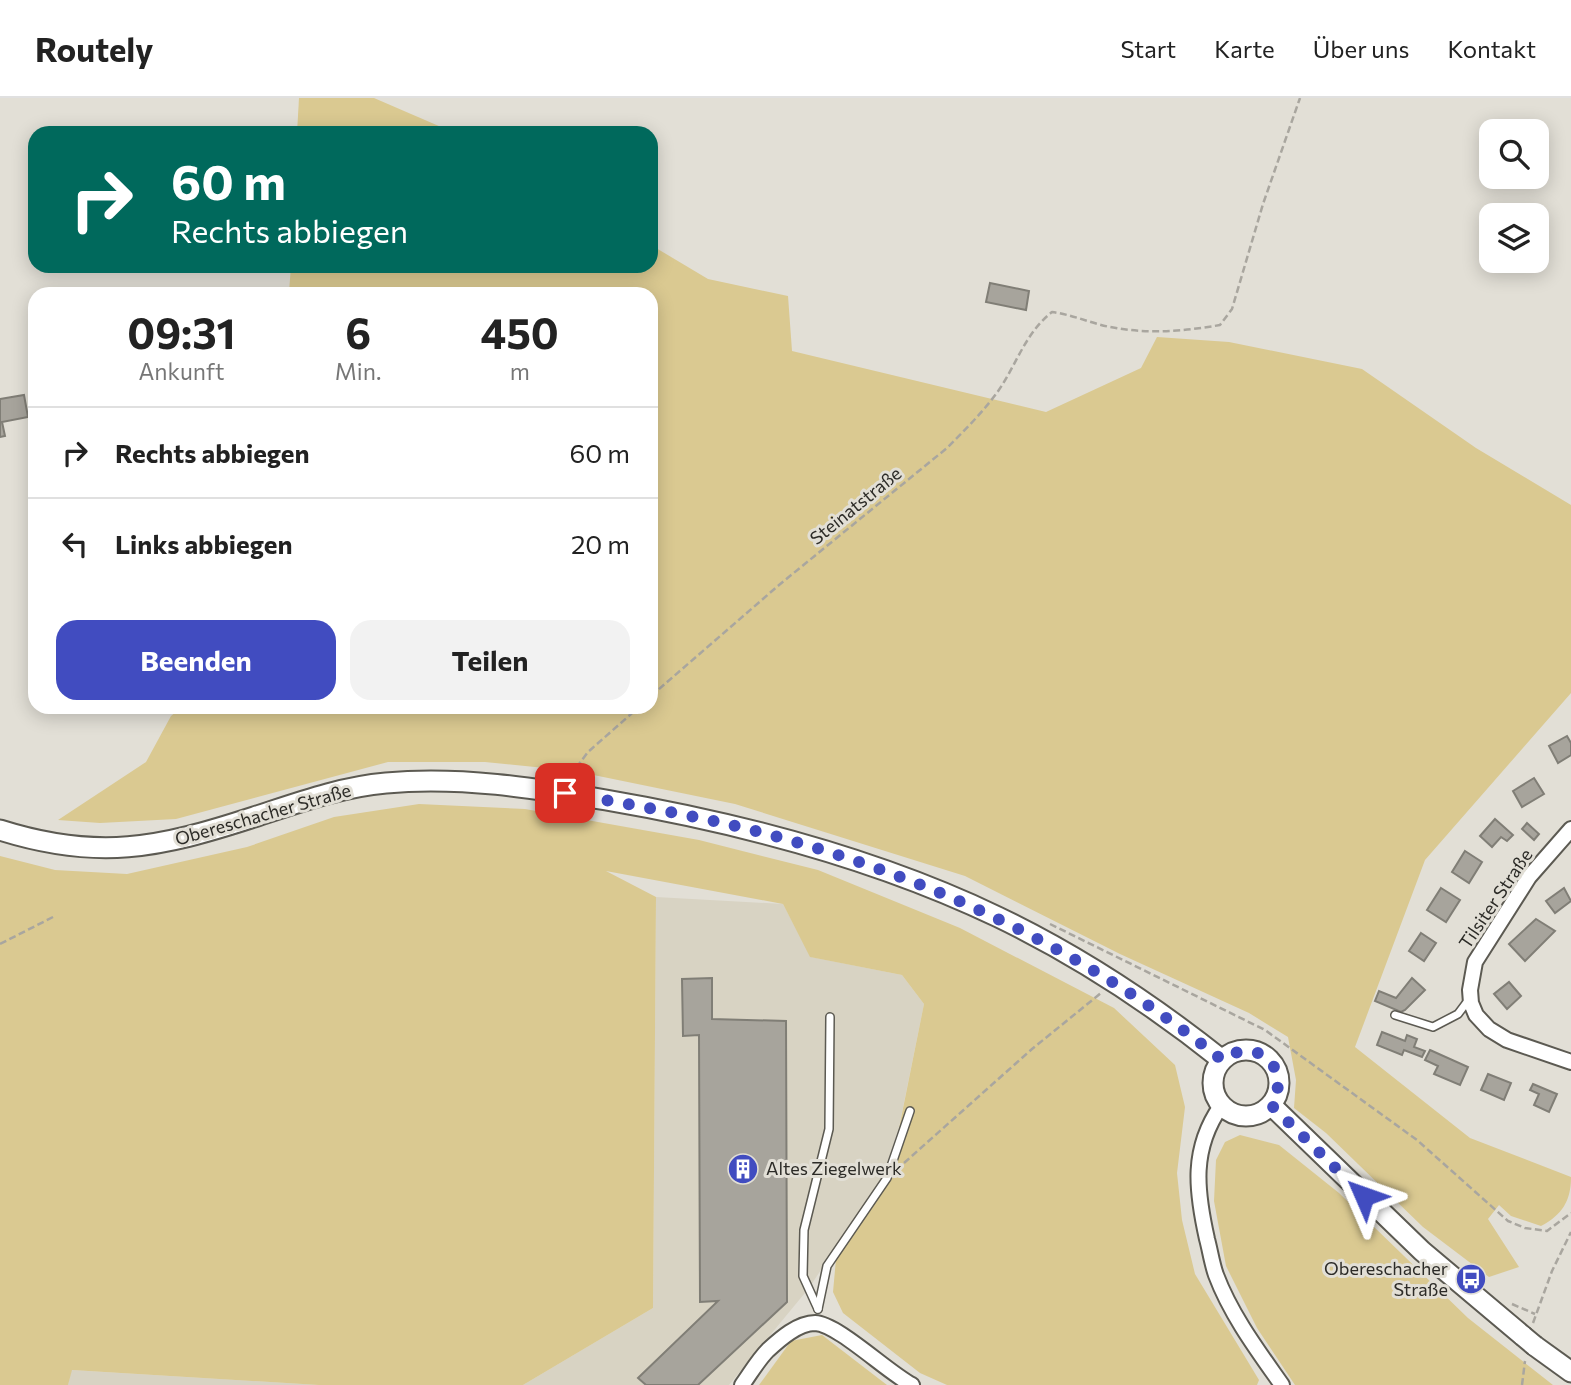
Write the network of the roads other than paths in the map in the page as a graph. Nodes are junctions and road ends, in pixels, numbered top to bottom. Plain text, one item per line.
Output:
1 (1571, 830) edge
2 (0, 831) edge
3 (1470, 998) junction
4 (1395, 1015) dead end
5 (830, 1017) dead end
6 (1222, 1060) junction
7 (1571, 1062) edge
8 (1271, 1105) junction
9 (1221, 1106) junction
10 (910, 1111) dead end
11 (816, 1316) junction
12 (1571, 1371) edge
13 (742, 1385) edge
14 (912, 1385) edge
15 (1282, 1385) edge

1 - 3 street, Tilsiter Straße
2 - 6 main road, Obereschacher Straße
3 - 4 lane
3 - 7 street
5 - 11 lane
6 - 8 main road
6 - 9 main road
8 - 9 main road
8 - 12 main road
9 - 15 street
10 - 11 lane
11 - 13 street
11 - 14 street

